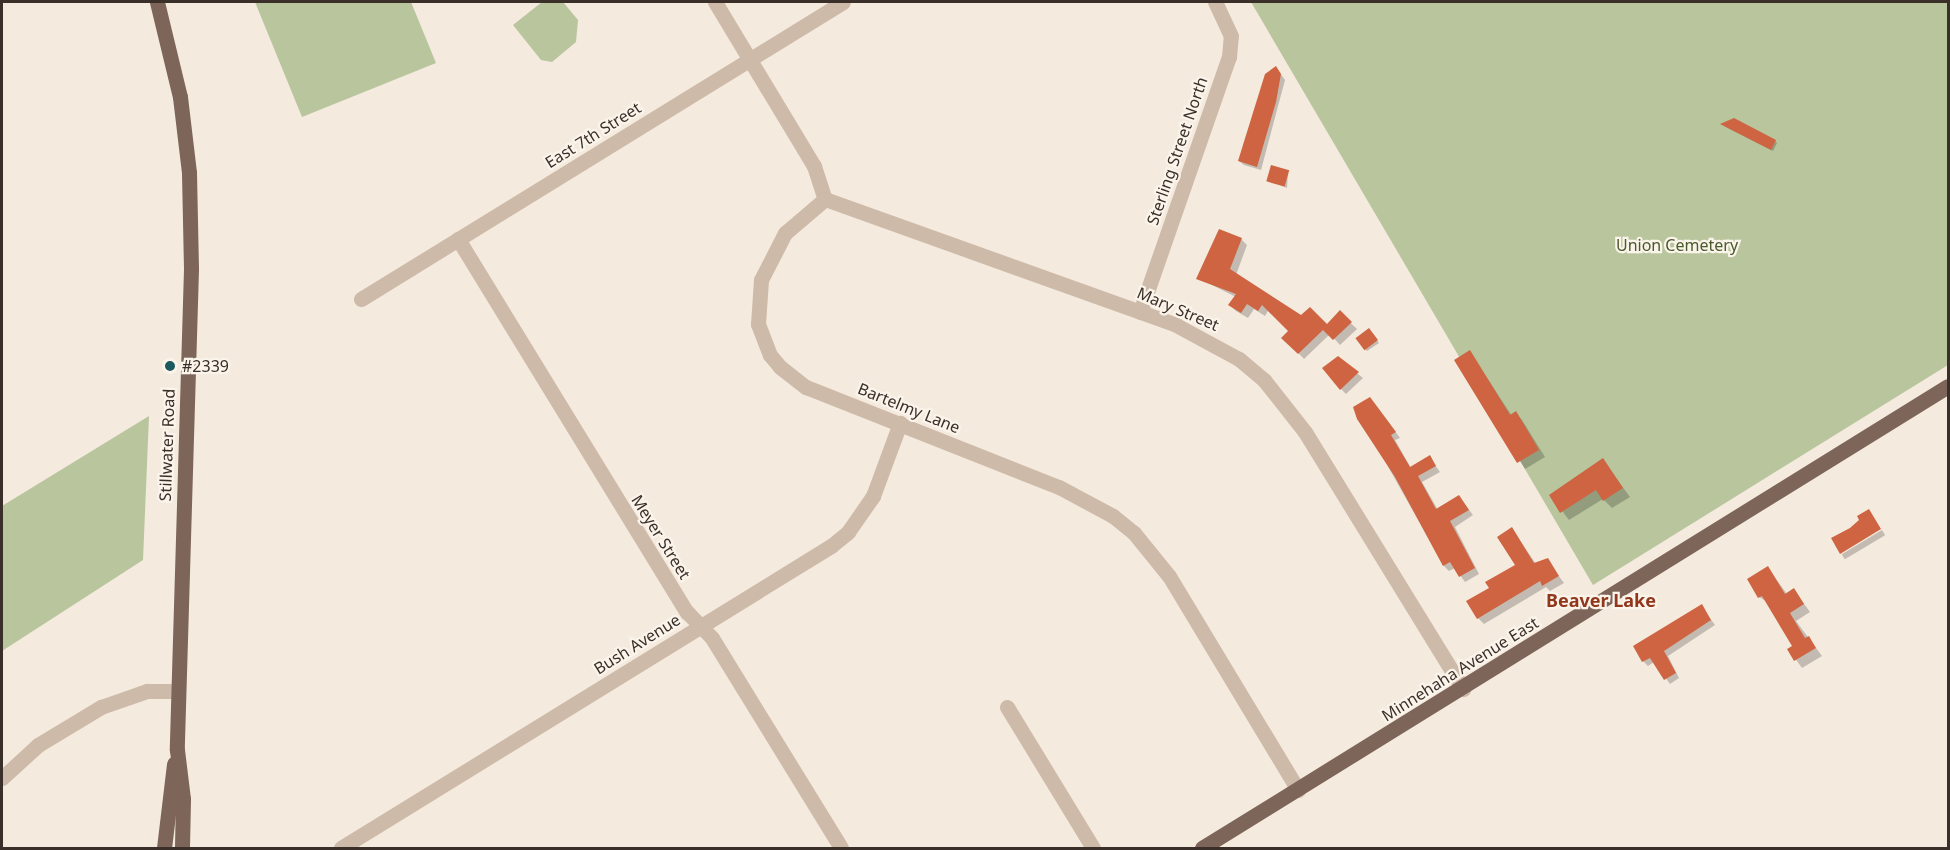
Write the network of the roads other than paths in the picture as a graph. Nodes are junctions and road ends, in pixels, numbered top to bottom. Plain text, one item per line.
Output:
1 (157, 2) edge
2 (715, 2) edge
3 (843, 2) edge
4 (1215, 2) edge
5 (749, 59) junction
6 (825, 199) junction
7 (458, 239) junction
8 (361, 299) dead end
9 (1140, 312) junction
10 (1948, 386) edge
11 (900, 423) junction
12 (699, 627) junction
13 (1462, 689) junction
14 (177, 691) junction
15 (1007, 707) dead end
16 (177, 750) junction
17 (2, 778) edge
18 (1298, 790) junction
19 (164, 849) edge
20 (182, 849) edge
21 (341, 849) edge
22 (841, 849) edge
23 (1093, 849) edge
24 (1202, 849) edge

1 - 14 main road, Stillwater Road
2 - 5 street
3 - 5 street, East 7th Street
4 - 9 street, Sterling Street North
5 - 6 street
5 - 7 street, East 7th Street
6 - 9 street, Mary Street
6 - 11 street, Bartelmy Lane
7 - 8 street, East 7th Street
7 - 12 street, Meyer Street
9 - 13 street, Mary Street
10 - 13 main road, Minnehaha Avenue East
11 - 12 street, Bush Avenue
11 - 18 street, Bartelmy Lane
12 - 21 street, Bush Avenue
12 - 22 street, Meyer Street
13 - 18 main road, Minnehaha Avenue East
14 - 16 main road, Stillwater Road
14 - 17 street
15 - 23 street
16 - 19 main road, Stillwater Road
16 - 20 main road, Stillwater Road
18 - 24 main road, Minnehaha Avenue East

